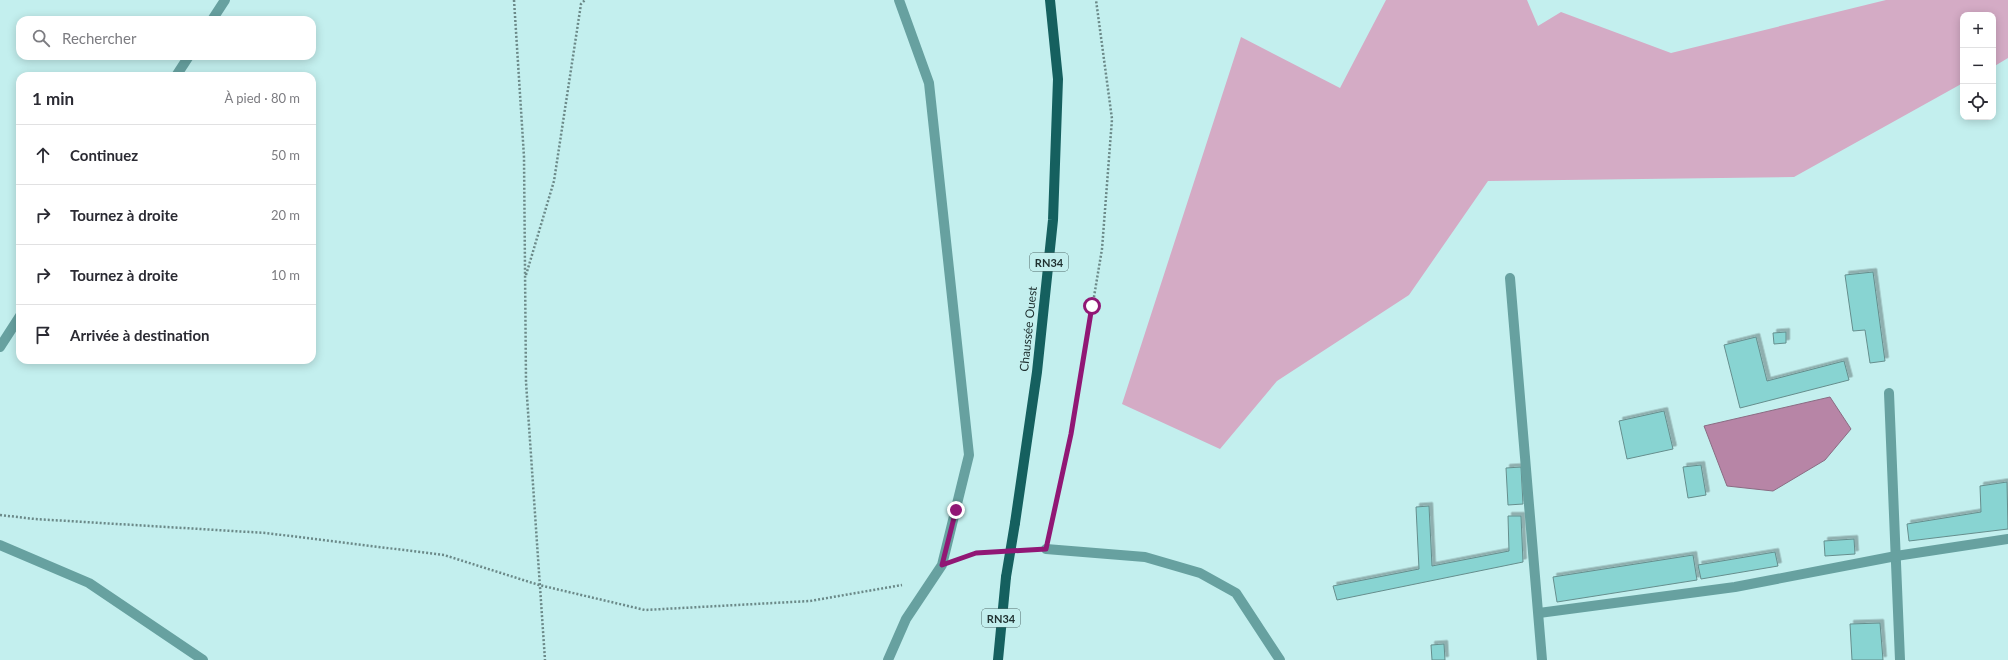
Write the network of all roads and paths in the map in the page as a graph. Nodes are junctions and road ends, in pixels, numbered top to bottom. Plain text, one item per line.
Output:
1 (225, 0) edge
2 (514, 0) edge
3 (585, 0) edge
4 (899, 0) edge
5 (1050, 0) edge
6 (1096, 0) edge
7 (215, 16) edge
8 (186, 60) edge
9 (179, 72) edge
10 (1510, 278) dead end
11 (525, 279) junction
12 (16, 322) edge
13 (0, 347) edge
14 (1889, 393) dead end
15 (0, 515) edge
16 (2008, 539) edge
17 (0, 545) edge
18 (1046, 549) joint
19 (991, 552) dead end
20 (1896, 556) junction
21 (942, 565) junction
22 (908, 582) dead end
23 (539, 585) junction
24 (1539, 613) junction
25 (203, 660) edge
26 (545, 660) edge
27 (888, 660) edge
28 (998, 660) edge
29 (1280, 660) edge
30 (1542, 660) edge
31 (1900, 660) edge

1 - 7 street
2 - 11 path
3 - 11 path
4 - 21 street
5 - 28 main road, Chaussée Ouest / RN34, bridge
6 - 18 path
8 - 9 street
10 - 24 street
11 - 23 path
12 - 13 street
14 - 20 street
15 - 23 path
16 - 20 street
17 - 25 street
18 - 29 street
19 - 21 path
20 - 24 street
20 - 31 street
21 - 27 street
22 - 23 path
23 - 26 path
24 - 30 street

